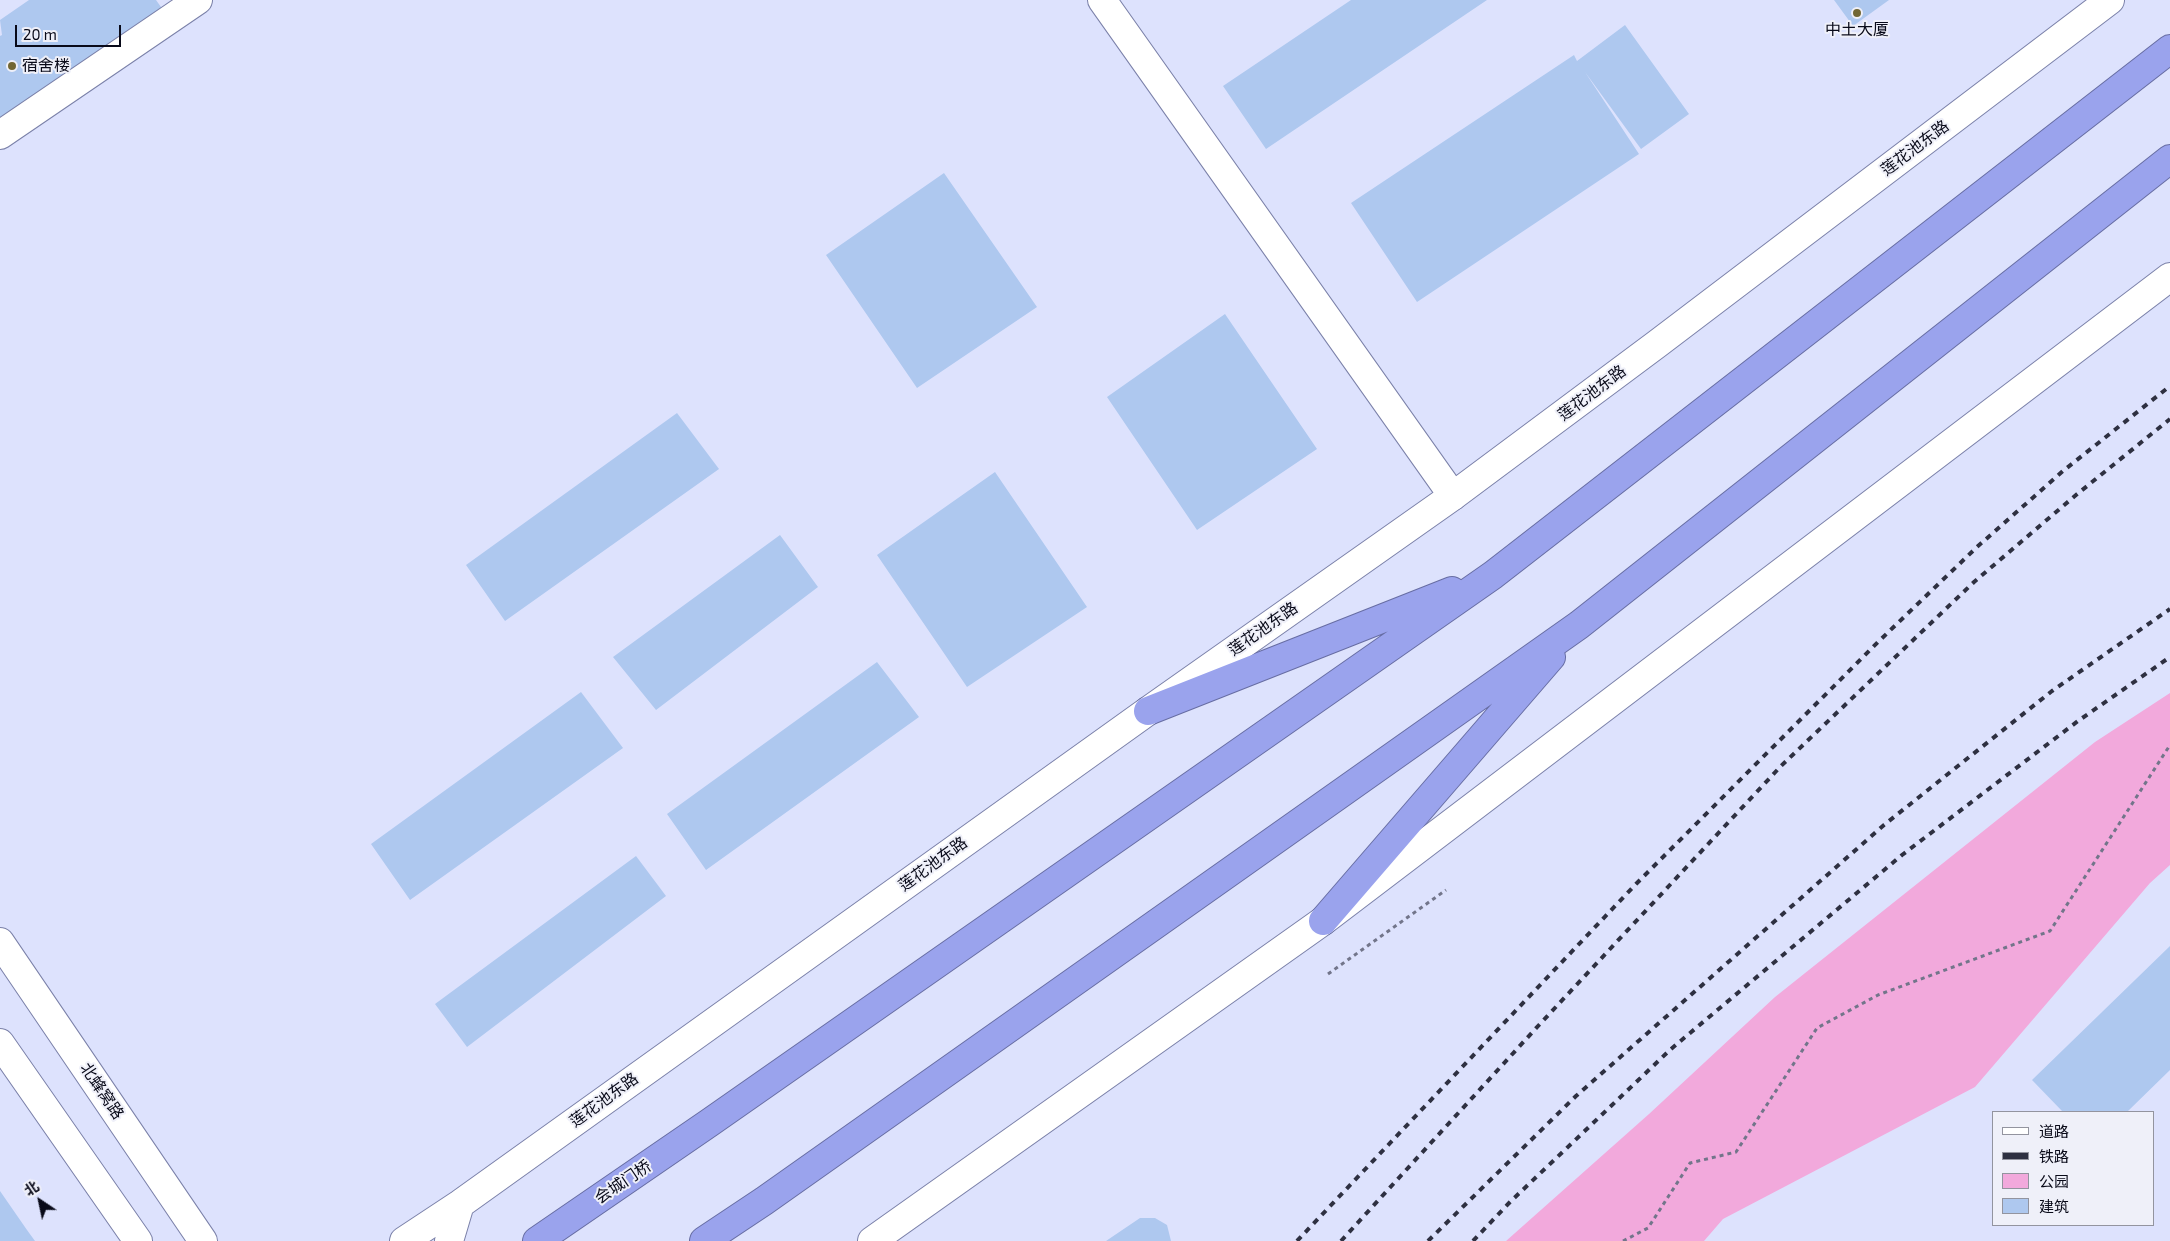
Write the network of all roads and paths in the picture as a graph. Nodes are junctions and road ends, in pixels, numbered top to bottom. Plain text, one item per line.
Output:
1 (198, 0) edge
2 (1102, 0) edge
3 (2110, 0) edge
4 (2170, 49) edge
5 (0, 135) edge
6 (2170, 160) edge
7 (2170, 277) edge
8 (1453, 496) junction
9 (1493, 575) junction
10 (1579, 625) junction
11 (1148, 710) junction
12 (2170, 745) edge
13 (1446, 890) dead end
14 (1323, 921) junction
15 (0, 942) edge
16 (1328, 974) dead end
17 (0, 1043) edge
18 (460, 1204) junction
19 (138, 1241) edge
20 (203, 1241) edge
21 (404, 1241) edge
22 (449, 1241) edge
23 (538, 1241) edge
24 (704, 1241) edge
25 (872, 1241) edge
26 (1623, 1241) edge

1 - 5 street
2 - 8 street
3 - 8 street, 莲花池东路
4 - 9 highway
6 - 10 highway
7 - 14 street
8 - 11 street, 莲花池东路
9 - 11 highway
9 - 23 highway, 会城门桥
10 - 14 highway
10 - 24 highway
11 - 18 street, 莲花池东路
12 - 26 path
13 - 16 path
14 - 25 street
15 - 20 street, 北蜂窝路
17 - 19 street
18 - 21 street, 莲花池东路
18 - 22 street

